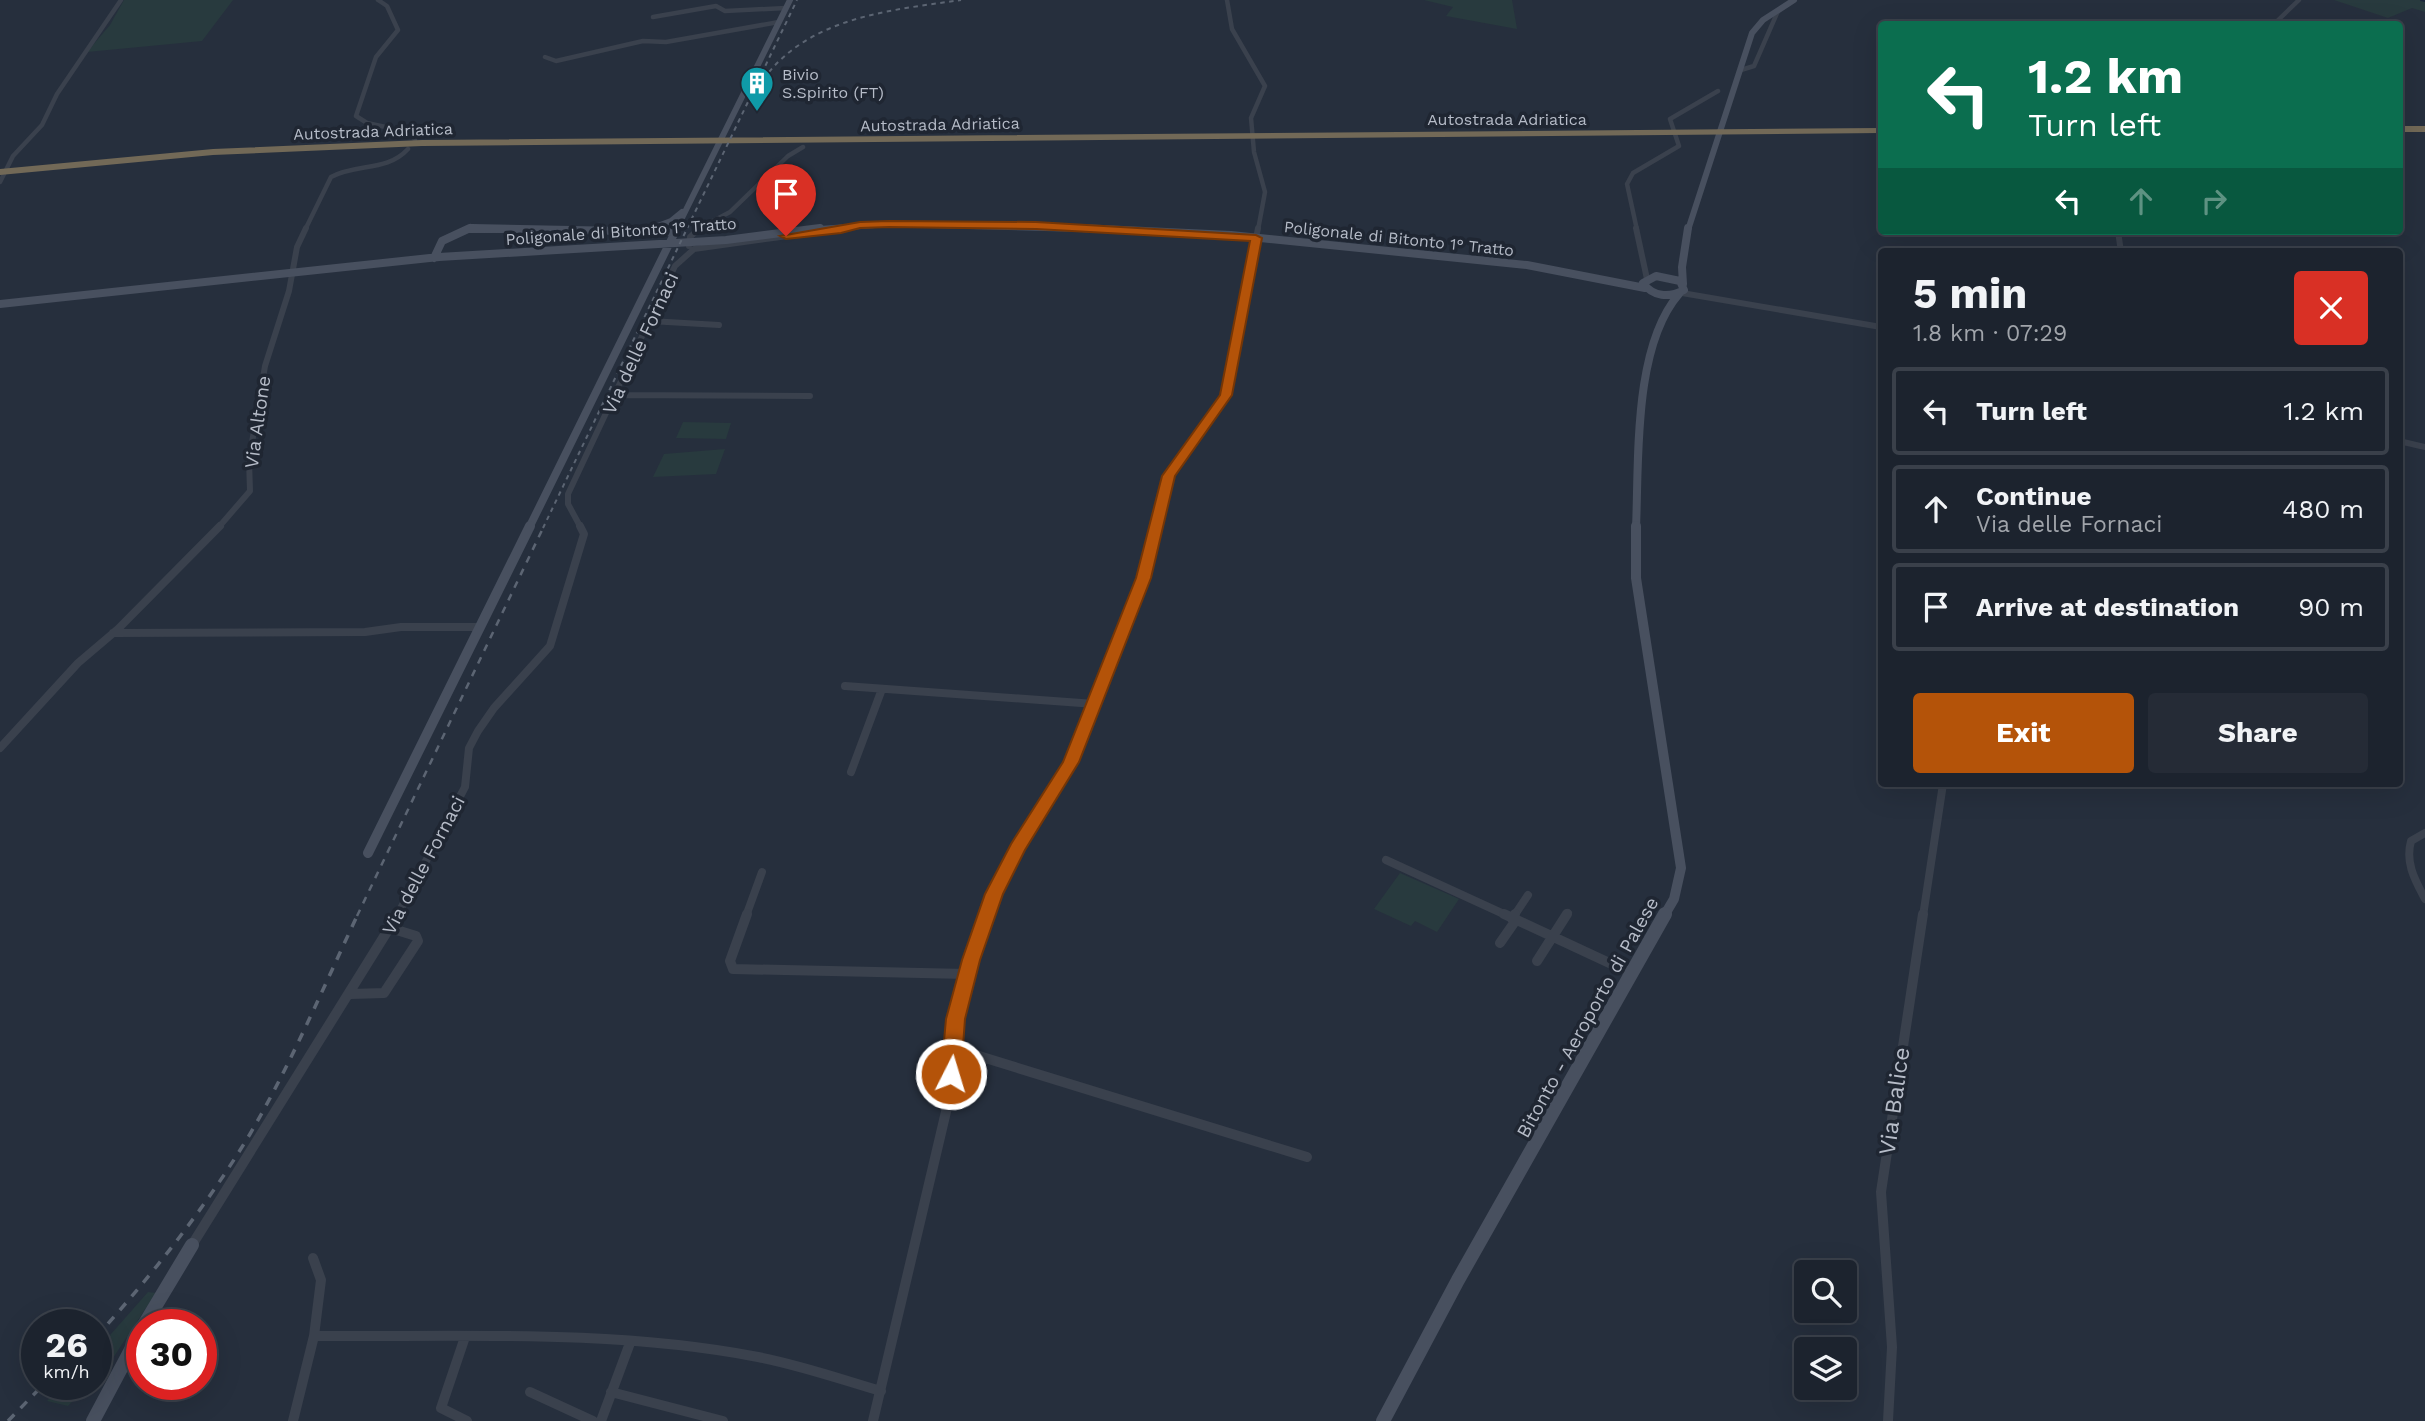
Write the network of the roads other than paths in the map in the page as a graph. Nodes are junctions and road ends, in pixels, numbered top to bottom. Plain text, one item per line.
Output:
1 (121, 0) edge
2 (378, 0) edge
3 (790, 0) edge
4 (1227, 0) edge
5 (1794, 0) edge
6 (2299, 0) edge
7 (786, 8) junction
8 (1777, 10) junction
9 (653, 17) dead end
10 (2277, 21) edge
11 (779, 22) junction
12 (545, 57) dead end
13 (1741, 70) junction
14 (1718, 91) dead end
15 (2403, 127) edge
16 (2425, 127) edge
17 (1878, 132) edge
18 (415, 140) dead end
19 (803, 147) dead end
20 (408, 149) dead end
21 (2, 172) edge
22 (0, 182) edge
23 (684, 210) junction
24 (860, 225) junction
25 (651, 232) junction
26 (673, 232) junction
27 (1256, 238) junction
28 (441, 246) junction
29 (664, 250) junction
30 (512, 253) junction
31 (688, 253) junction
32 (1682, 256) junction
33 (434, 258) junction
34 (363, 264) junction
35 (1646, 266) junction
36 (292, 271) junction
37 (1659, 276) junction
38 (1645, 283) junction
39 (1682, 289) junction
40 (1657, 294) junction
41 (0, 304) edge
42 (1667, 308) junction
43 (650, 321) junction
44 (719, 325) dead end
45 (1878, 326) edge
46 (615, 395) junction
47 (810, 397) dead end
48 (2403, 442) edge
49 (2425, 447) edge
50 (480, 627) junction
51 (113, 633) junction
52 (845, 686) dead end
53 (882, 689) junction
54 (1095, 704) junction
55 (0, 748) edge
56 (851, 772) dead end
57 (1943, 787) edge
58 (2425, 832) edge
59 (368, 853) dead end
60 (1386, 860) dead end
61 (762, 872) dead end
62 (1528, 895) dead end
63 (2425, 900) edge
64 (1568, 913) dead end
65 (1514, 919) junction
66 (390, 928) junction
67 (1553, 937) junction
68 (1500, 943) dead end
69 (1537, 961) dead end
70 (967, 974) junction
71 (1633, 974) junction
72 (351, 994) junction
73 (953, 1048) junction
74 (1307, 1157) dead end
75 (192, 1245) joint
76 (313, 1258) dead end
77 (154, 1309) edge
78 (314, 1336) junction
79 (465, 1337) junction
80 (630, 1343) junction
81 (126, 1359) edge
82 (881, 1391) junction
83 (530, 1392) dead end
84 (611, 1392) junction
85 (93, 1421) edge
86 (293, 1421) edge
87 (467, 1421) edge
88 (593, 1421) edge
89 (601, 1421) edge
90 (723, 1421) edge
91 (873, 1421) edge
92 (1383, 1421) edge
93 (1888, 1421) edge

1 - 21 street
2 - 18 street
3 - 7 main road
4 - 27 street
5 - 8 main road
6 - 10 street
7 - 9 street
7 - 11 main road
8 - 13 main road
8 - 13 street
11 - 12 street
11 - 23 main road
13 - 32 main road
14 - 35 street
15 - 16 highway
17 - 21 highway, Autostrada Adriatica
19 - 31 street
20 - 36 street, Via Altone
21 - 22 street
23 - 25 main road
23 - 26 main road
24 - 27 main road, Poligonale di Bitonto 1° Tratto
24 - 30 main road, Poligonale di Bitonto 1° Tratto
24 - 31 street, Via delle Fornaci
25 - 26 main road
25 - 28 main road
25 - 29 main road
26 - 29 main road
27 - 38 main road, Poligonale di Bitonto 1° Tratto
27 - 54 street
28 - 30 main road
28 - 33 main road
28 - 34 main road
29 - 50 main road
30 - 33 main road, Poligonale di Bitonto 1° Tratto
31 - 43 street, Via delle Fornaci
32 - 37 main road
32 - 39 main road
33 - 34 main road, Poligonale di Bitonto 1° Tratto
34 - 36 main road, Poligonale di Bitonto 1° Tratto
35 - 37 street
35 - 38 street
36 - 41 main road, Poligonale di Bitonto 1° Tratto
36 - 51 street, Via Altone
37 - 38 main road
37 - 39 main road
38 - 40 main road, Poligonale di Bitonto 1° Tratto
39 - 40 main road
39 - 42 main road
39 - 45 street
40 - 42 main road
42 - 71 main road, Bitonto - Aeroporto di Palese
43 - 44 street
43 - 46 street, Via delle Fornaci
46 - 47 street
46 - 66 street, Via delle Fornaci
48 - 49 street
50 - 51 street
50 - 59 main road
51 - 55 street, Via Altone
52 - 53 street
53 - 54 street
53 - 56 street
54 - 70 street
57 - 93 street, Via Balice
58 - 63 street
60 - 65 street
61 - 70 street
62 - 65 street
64 - 67 street
65 - 67 street
65 - 68 street
66 - 72 street, Via delle Fornaci
66 - 72 street
67 - 69 street
67 - 71 street
70 - 73 street
71 - 92 main road, Bitonto - Aeroporto di Palese
72 - 75 street, Via delle Fornaci
73 - 74 street
73 - 82 street
75 - 77 main road
76 - 78 street
78 - 79 street
78 - 86 street
79 - 80 street
79 - 87 street
80 - 82 street
80 - 84 street
81 - 85 main road
82 - 91 street
83 - 88 street
84 - 89 street
84 - 90 street

